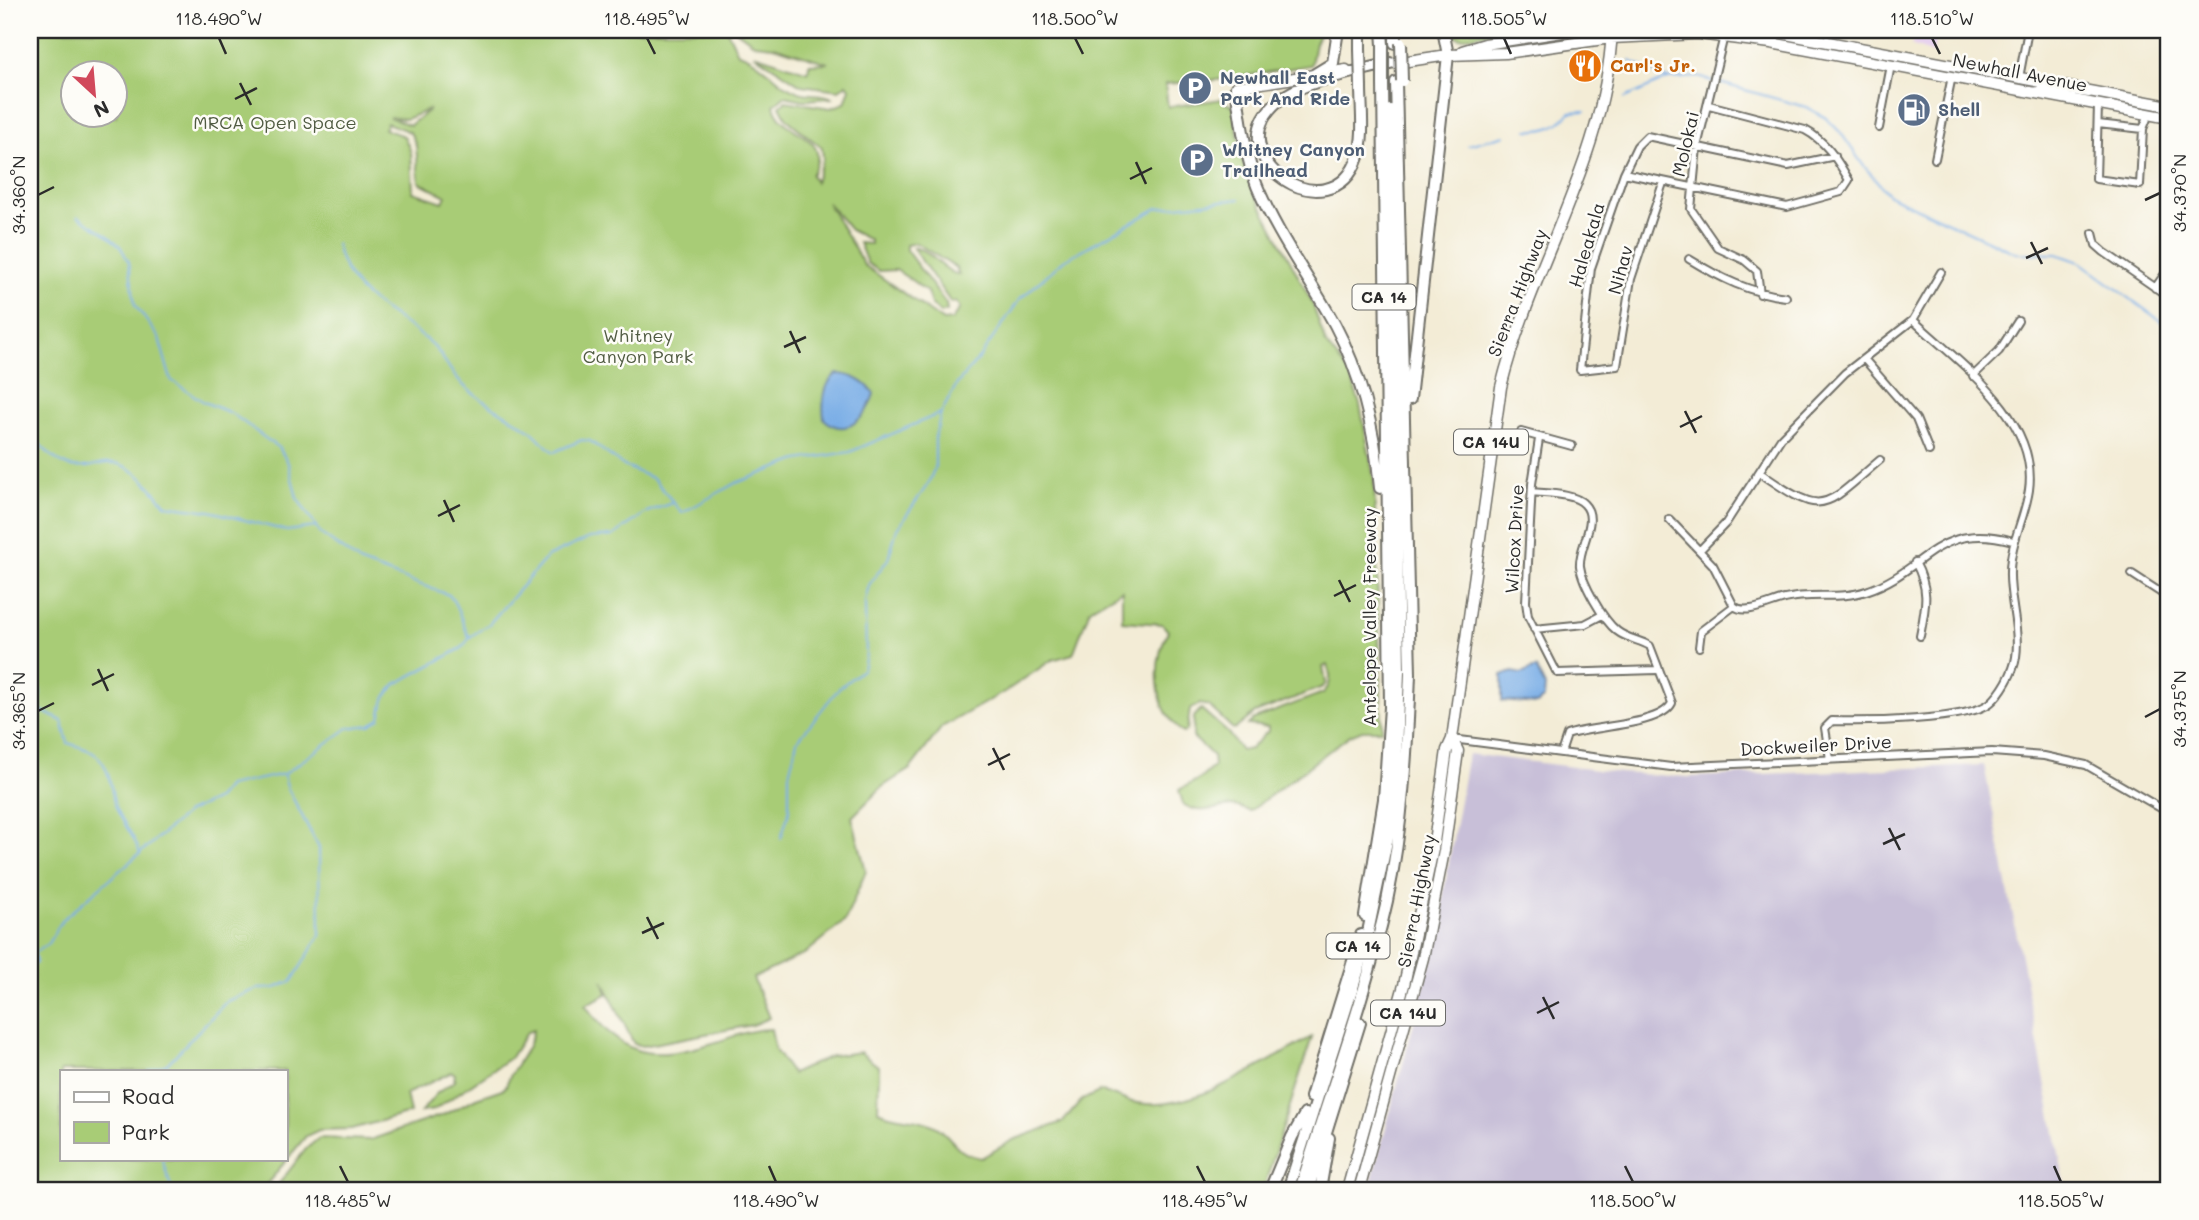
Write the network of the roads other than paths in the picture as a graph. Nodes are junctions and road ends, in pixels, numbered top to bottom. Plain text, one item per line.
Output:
1 (1338, 30) edge
2 (1360, 30) edge
3 (1382, 30) edge
4 (1389, 30) edge
5 (1395, 30) edge
6 (1401, 30) edge
7 (1443, 30) edge
8 (1574, 30) edge
9 (1764, 30) edge
10 (2028, 30) edge
11 (1665, 32) edge
12 (1697, 32) edge
13 (1789, 33) junction
14 (1612, 34) edge
15 (1724, 36) junction
16 (1392, 44) junction
17 (1448, 55) junction
18 (1390, 63) junction
19 (1891, 65) junction
20 (1938, 68) junction
21 (1315, 74) junction
22 (1952, 76) junction
23 (2019, 78) junction
24 (1976, 80) junction
25 (1393, 82) junction
26 (1236, 88) joint
27 (2033, 92) junction
28 (2095, 93) junction
29 (2098, 104) junction
30 (1709, 105) junction
31 (2169, 106) edge
32 (2150, 114) junction
33 (2169, 118) edge
34 (2098, 124) junction
35 (1879, 128) dead end
36 (2143, 130) junction
37 (1697, 147) junction
38 (1835, 156) junction
39 (1935, 159) dead end
40 (1624, 173) junction
41 (1663, 183) junction
42 (1691, 188) junction
43 (2093, 233) dead end
44 (1689, 260) dead end
45 (2169, 268) edge
46 (1941, 272) dead end
47 (2155, 288) junction
48 (1760, 294) junction
49 (1786, 297) dead end
50 (2169, 297) edge
51 (1913, 320) junction
52 (2018, 321) dead end
53 (1865, 360) junction
54 (1617, 366) joint
55 (1973, 376) junction
56 (1410, 402) junction
57 (1521, 432) dead end
58 (1539, 439) junction
59 (1572, 446) dead end
60 (1929, 451) dead end
61 (1880, 460) dead end
62 (1759, 472) junction
63 (1532, 492) junction
64 (1387, 510) junction
65 (1669, 519) dead end
66 (2013, 541) junction
67 (1700, 550) junction
68 (1914, 562) junction
69 (2132, 573) dead end
70 (2169, 598) edge
71 (1734, 606) junction
72 (1602, 615) junction
73 (1534, 629) junction
74 (1920, 636) dead end
75 (1699, 647) dead end
76 (1657, 670) junction
77 (1403, 723) junction
78 (1452, 739) junction
79 (1561, 753) junction
80 (1830, 760) junction
81 (1391, 776) junction
82 (1406, 796) junction
83 (2169, 813) edge
84 (1305, 1114) junction
85 (1329, 1126) junction
86 (1270, 1190) edge
87 (1282, 1190) edge
88 (1288, 1190) edge
89 (1300, 1190) edge
90 (1308, 1190) edge
91 (1320, 1190) edge
92 (1347, 1190) edge
93 (1359, 1190) edge

1 - 21 highway
2 - 18 highway, bridge
3 - 16 highway, Antelope Valley Freeway / CA 14
4 - 16 highway
5 - 16 highway
6 - 16 highway, Antelope Valley Freeway / CA 14
7 - 17 highway
8 - 17 main road
9 - 13 main road, Newhall Avenue
10 - 23 street
11 - 12 main road
11 - 14 main road
12 - 15 main road
13 - 15 street
13 - 20 main road, Newhall Avenue
14 - 17 main road
14 - 78 main road, Sierra Highway / CA 14U
15 - 19 main road
15 - 30 street, Molokai
16 - 25 highway, Antelope Valley Freeway / CA 14, bridge
16 - 25 highway, Antelope Valley Freeway / CA 14, bridge
17 - 18 main road
17 - 56 highway
18 - 21 main road
19 - 20 main road
19 - 35 street
20 - 22 main road, Newhall Avenue
20 - 23 main road, Newhall Avenue
21 - 26 main road
22 - 24 main road, Newhall Avenue
22 - 39 street
23 - 24 main road
23 - 28 main road, Newhall Avenue
24 - 27 main road, Newhall Avenue
25 - 56 highway, Antelope Valley Freeway / CA 14
25 - 64 highway, Antelope Valley Freeway / CA 14
25 - 77 highway
26 - 64 highway
27 - 28 street
27 - 29 main road, Newhall Avenue
28 - 31 main road, Newhall Avenue
29 - 32 main road, Newhall Avenue
29 - 34 street
30 - 37 street, Molokai
30 - 38 street
32 - 33 main road, Newhall Avenue
32 - 36 street
34 - 36 street
34 - 36 street
37 - 38 street
37 - 40 street, Haleakala
37 - 42 street, Molokai
38 - 42 street
40 - 41 street
40 - 54 street, Haleakala
41 - 42 street
41 - 54 street, Nihav
42 - 48 street, Molokai
43 - 47 street
44 - 48 street
45 - 47 street
46 - 51 street
47 - 50 street
48 - 49 street
51 - 53 street
51 - 55 street
52 - 55 street
53 - 60 street
53 - 62 street
55 - 66 street
56 - 77 highway, Antelope Valley Freeway / CA 14
57 - 58 street
58 - 59 street
58 - 63 street, Wilcox Drive
61 - 62 street
62 - 67 street
63 - 72 street
63 - 73 street, Wilcox Drive
64 - 77 highway, Antelope Valley Freeway / CA 14
65 - 67 street
66 - 68 street
66 - 80 street
67 - 71 street
68 - 71 street
68 - 74 street
69 - 70 street
71 - 75 street
72 - 73 street
72 - 76 street
73 - 76 street, Wilcox Drive
76 - 79 street
77 - 81 highway, Antelope Valley Freeway / CA 14
77 - 82 highway, Antelope Valley Freeway / CA 14
78 - 79 street, Dockweiler Drive
78 - 92 main road, Sierra Highway / CA 14U
78 - 93 main road, Sierra Highway / CA 14U
79 - 80 street, Dockweiler Drive
80 - 83 street, Dockweiler Drive
81 - 84 highway, Antelope Valley Freeway / CA 14
81 - 88 highway
82 - 85 highway, Antelope Valley Freeway / CA 14
82 - 89 highway
84 - 86 highway
84 - 87 highway, Antelope Valley Freeway / CA 14
85 - 90 highway, Antelope Valley Freeway / CA 14
85 - 91 highway

